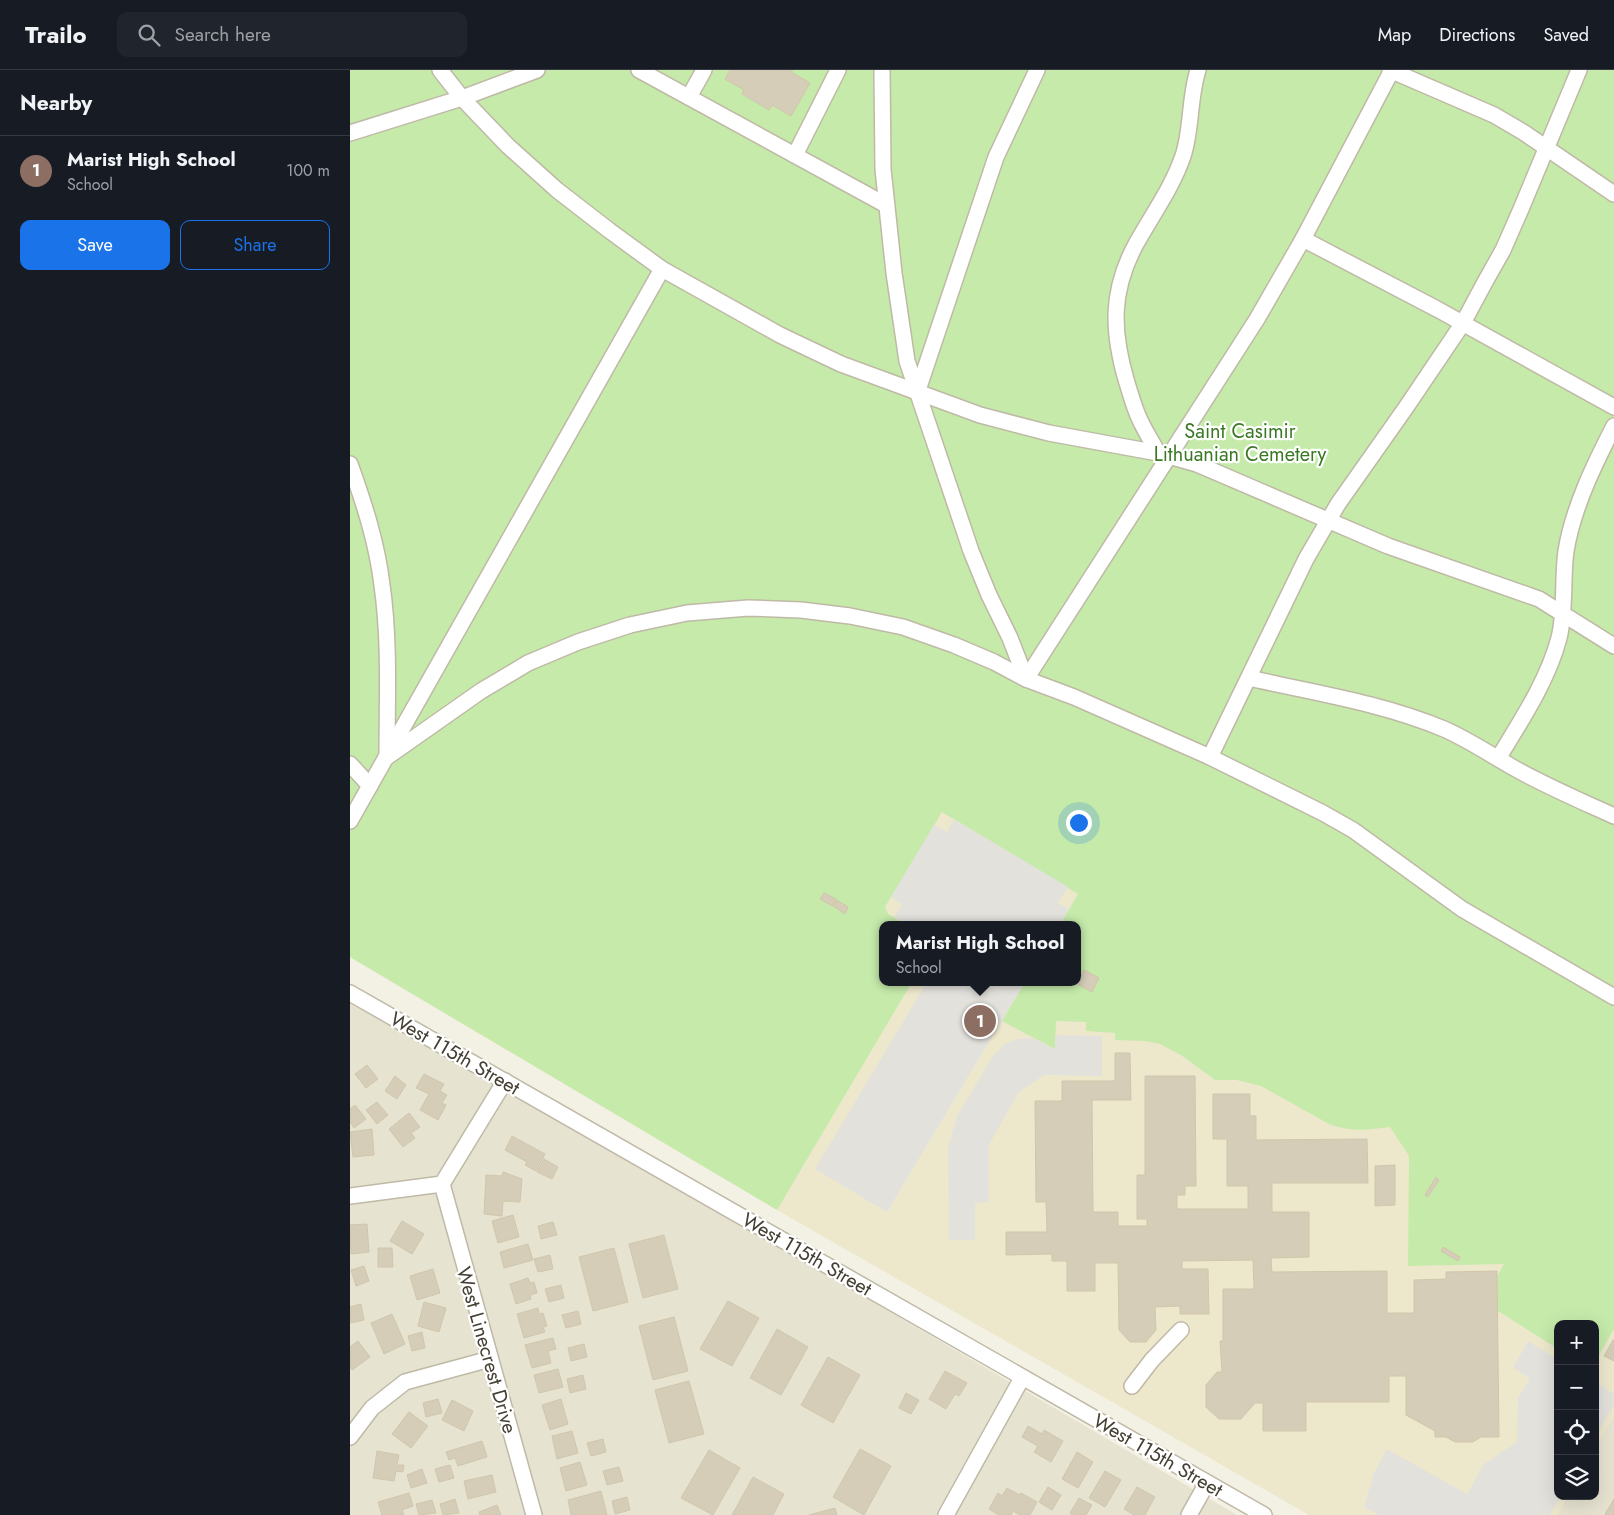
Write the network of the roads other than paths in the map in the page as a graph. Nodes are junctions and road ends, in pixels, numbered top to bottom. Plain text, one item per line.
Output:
1 (440, 70) edge
2 (536, 70) edge
3 (639, 70) edge
4 (704, 70) edge
5 (838, 70) edge
6 (882, 70) edge
7 (1037, 70) edge
8 (1198, 70) edge
9 (1391, 70) edge
10 (1579, 70) edge
11 (689, 97) junction
12 (462, 98) junction
13 (350, 133) edge
14 (1546, 148) junction
15 (795, 155) junction
16 (1614, 194) edge
17 (886, 205) junction
18 (1303, 239) junction
19 (662, 269) junction
20 (1463, 323) junction
21 (918, 393) junction
22 (1614, 407) edge
23 (1614, 426) edge
24 (1164, 455) junction
25 (350, 464) edge
26 (1328, 521) junction
27 (1562, 614) junction
28 (1614, 646) edge
29 (1249, 678) junction
30 (1026, 679) junction
31 (387, 757) junction
32 (1210, 757) junction
33 (1499, 757) junction
34 (350, 764) edge
35 (370, 786) junction
36 (1614, 816) edge
37 (350, 822) edge
38 (1612, 991) edge
39 (350, 993) edge
40 (505, 1081) junction
41 (442, 1184) junction
42 (350, 1196) edge
43 (1181, 1330) dead end
44 (490, 1359) junction
45 (1022, 1378) junction
46 (1132, 1386) dead end
47 (350, 1437) edge
48 (1206, 1483) junction
49 (534, 1515) edge
50 (946, 1515) edge
51 (1188, 1515) edge
52 (1264, 1515) edge

1 - 12 street
2 - 12 street
3 - 11 street
4 - 11 street
5 - 15 street
6 - 17 street
7 - 21 street
8 - 24 street
9 - 14 street
9 - 18 street
10 - 14 street
11 - 15 street
12 - 13 street
12 - 19 street
14 - 16 street
14 - 20 street
15 - 17 street
17 - 21 street
18 - 20 street
18 - 24 street
19 - 21 street
19 - 31 street
20 - 22 street
20 - 26 street
21 - 24 street
21 - 30 street
23 - 27 street
24 - 26 street
24 - 30 street
25 - 31 street
26 - 27 street
26 - 29 street
27 - 28 street
27 - 33 street
29 - 32 street
29 - 33 street
30 - 31 street
30 - 32 street
31 - 35 street
32 - 38 street
33 - 36 street
34 - 35 street
35 - 37 street
39 - 40 street, West 115th Street
40 - 41 street
40 - 45 street, West 115th Street
41 - 42 street
41 - 44 street, West Linecrest Drive
43 - 46 street
44 - 47 street
44 - 49 street, West Linecrest Drive
45 - 48 street, West 115th Street
45 - 50 street
48 - 51 street
48 - 52 street, West 115th Street

